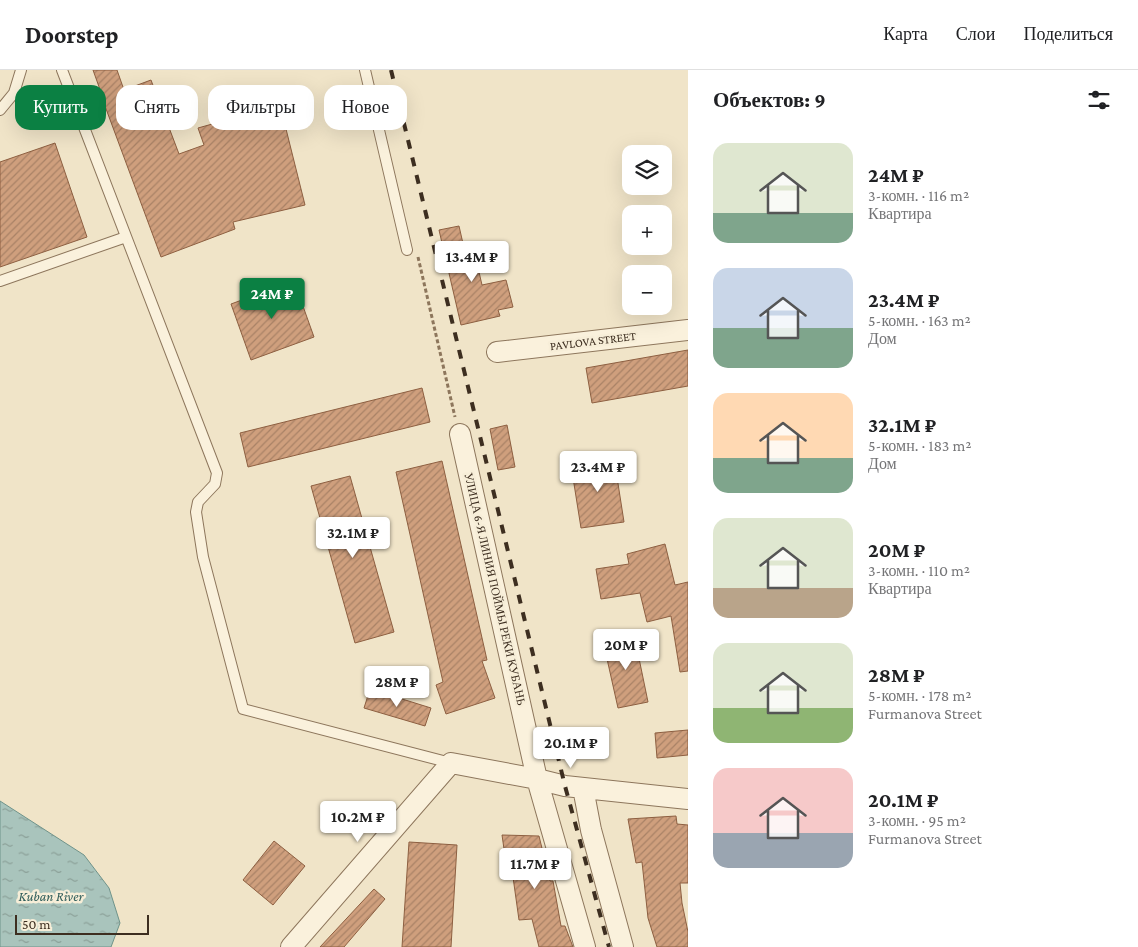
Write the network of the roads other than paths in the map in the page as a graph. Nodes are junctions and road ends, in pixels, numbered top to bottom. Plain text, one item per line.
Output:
1 (21, 70) edge
2 (62, 70) edge
3 (365, 70) edge
4 (0, 110) edge
5 (126, 237) junction
6 (407, 250) road end
7 (0, 281) edge
8 (688, 330) edge
9 (497, 352) dead end
10 (460, 434) road end
11 (451, 763) junction
12 (537, 779) junction
13 (582, 788) junction
14 (688, 799) edge
15 (291, 947) edge
16 (585, 947) edge
17 (623, 947) edge

1 - 4 lane
2 - 5 lane
3 - 6 lane
5 - 7 lane
5 - 11 lane
8 - 9 street, PAVLOVA STREET
10 - 12 street, УЛИЦА 6-Я ЛИНИЯ ПОЙМЫ РЕКИ КУБАНЬ
11 - 12 street
11 - 15 street
12 - 13 street
12 - 16 street, УЛИЦА 6-Я ЛИНИЯ ПОЙМЫ РЕКИ КУБАНЬ
13 - 14 street
13 - 17 street

